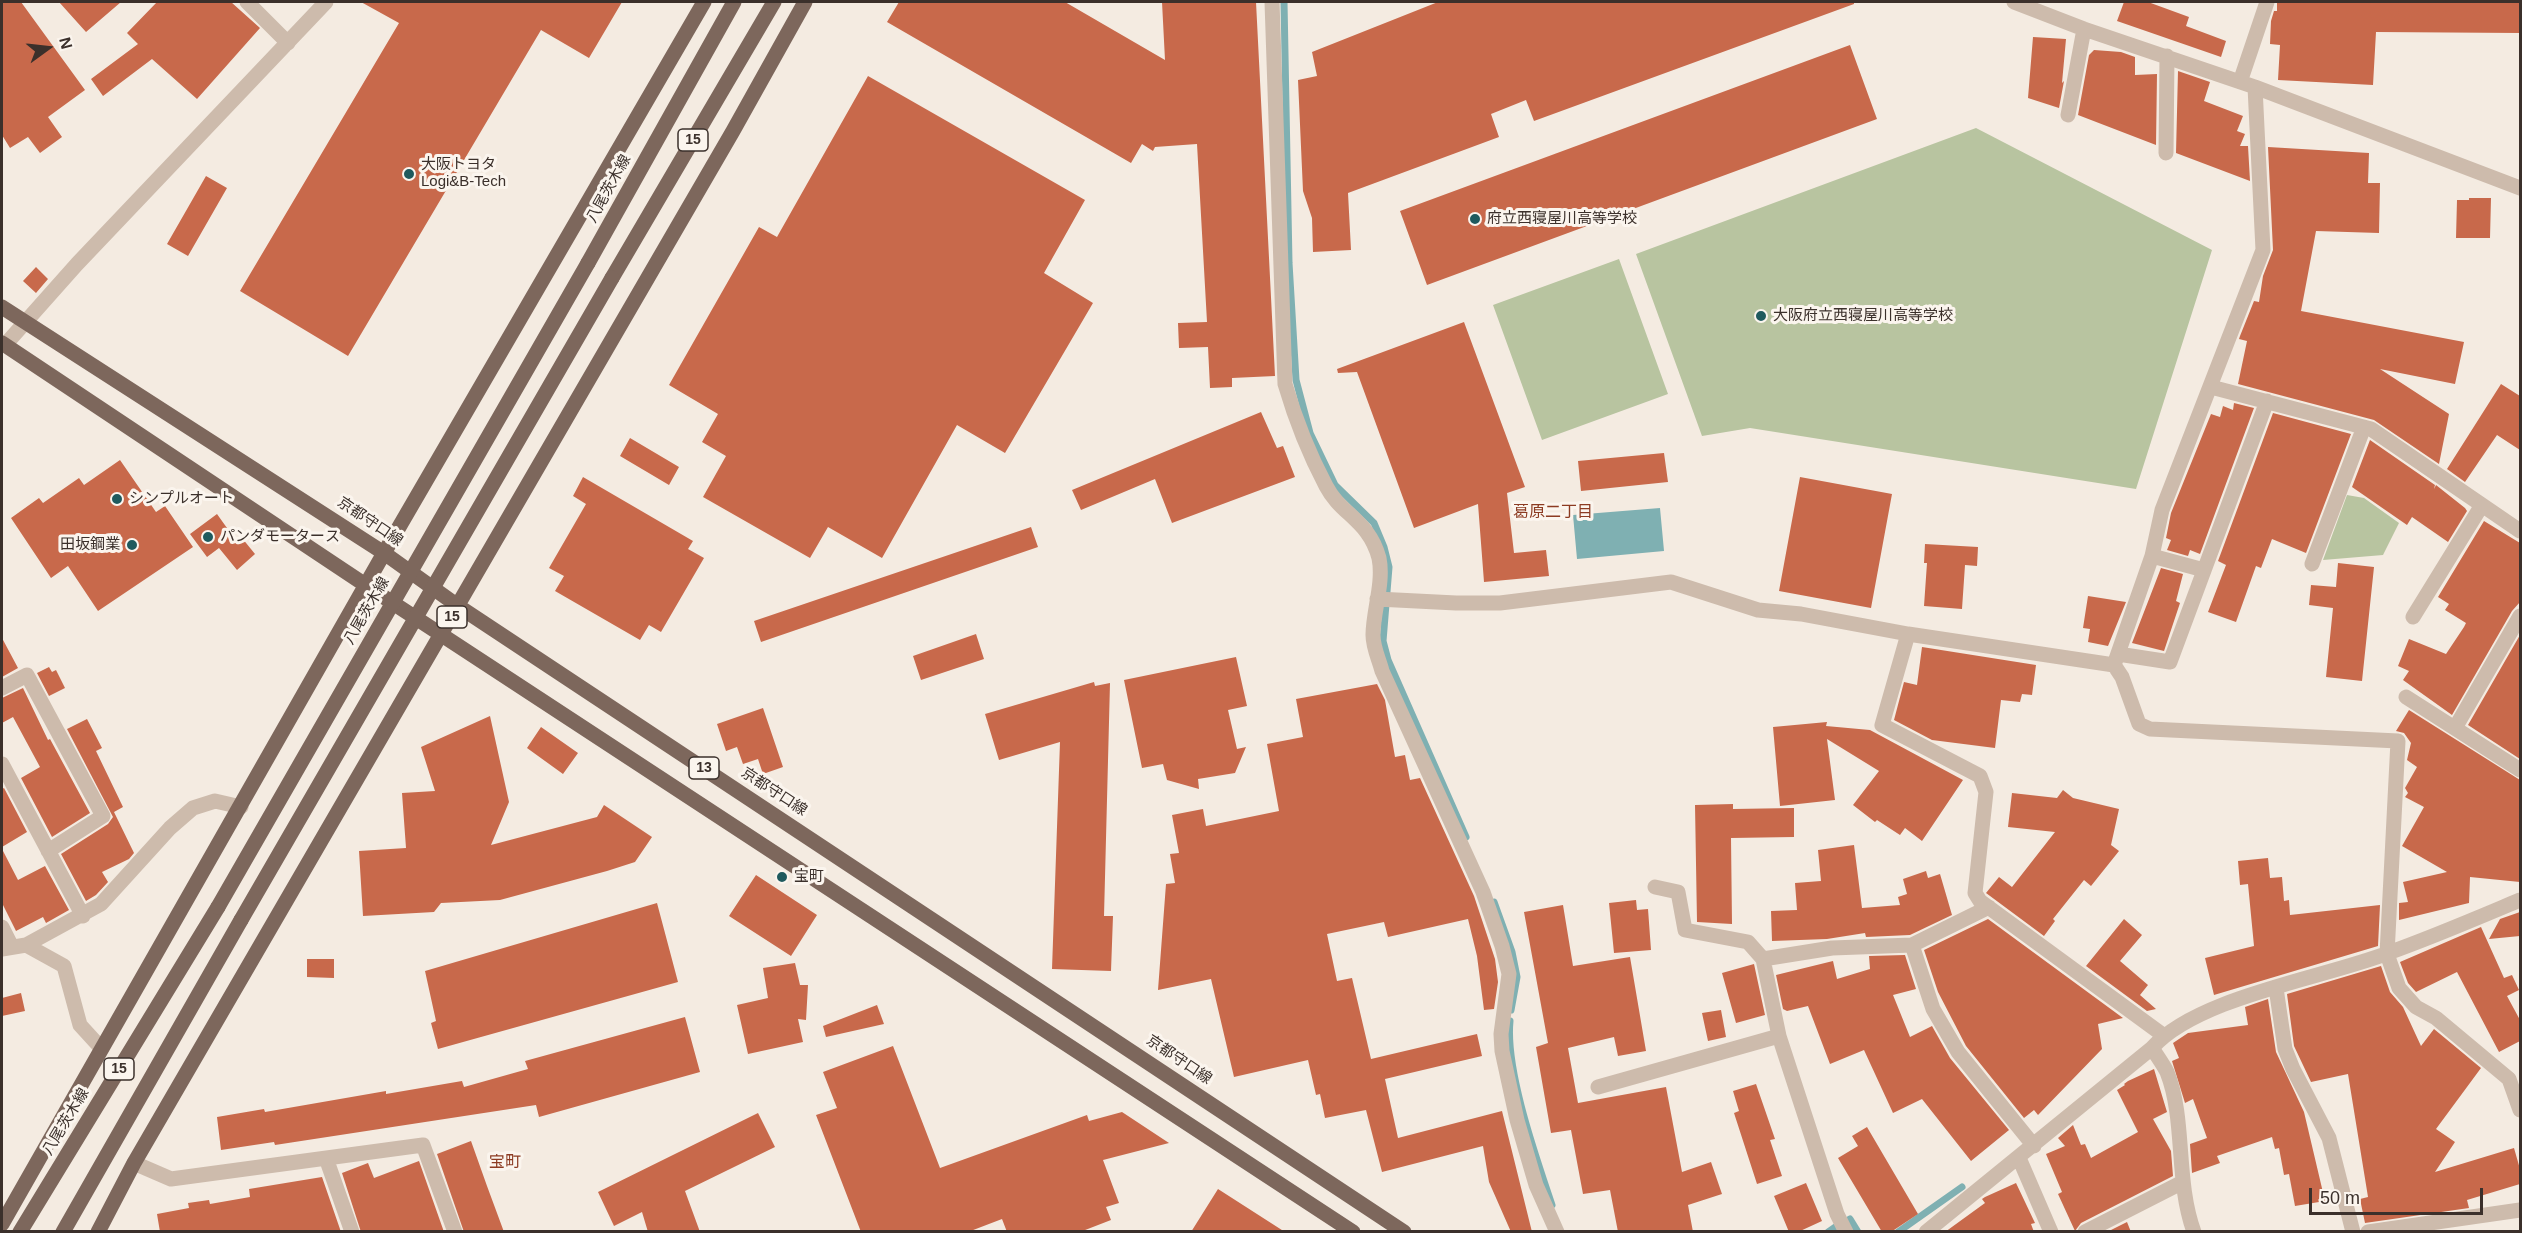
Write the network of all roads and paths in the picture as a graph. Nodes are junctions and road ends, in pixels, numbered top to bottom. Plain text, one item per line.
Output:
1 (247, 2) edge
2 (326, 2) edge
3 (704, 2) edge
4 (734, 2) edge
5 (774, 2) edge
6 (805, 2) edge
7 (1272, 2) edge
8 (2014, 2) edge
9 (2267, 2) edge
10 (2084, 29) junction
11 (288, 43) junction
12 (2167, 56) junction
13 (2240, 82) junction
14 (2255, 87) junction
15 (2068, 115) dead end
16 (2166, 153) dead end
17 (2520, 188) edge
18 (2, 307) edge
19 (25, 323) junction
20 (3, 344) edge
21 (2211, 387) junction
22 (2267, 401) junction
23 (2364, 427) junction
24 (2482, 505) junction
25 (2520, 531) edge
26 (384, 553) junction
27 (2152, 556) junction
28 (2312, 564) dead end
29 (2204, 570) junction
30 (367, 586) junction
31 (1384, 599) junction
32 (458, 606) junction
33 (2520, 616) edge
34 (2413, 617) dead end
35 (442, 634) junction
36 (1908, 634) junction
37 (2116, 660) junction
38 (2, 688) edge
39 (2406, 697) dead end
40 (2455, 728) junction
41 (2, 764) edge
42 (2520, 770) edge
43 (241, 807) junction
44 (48, 851) junction
45 (1655, 887) dead end
46 (2520, 900) edge
47 (1989, 907) junction
48 (83, 916) junction
49 (2, 927) edge
50 (1912, 945) junction
51 (13, 947) edge
52 (2387, 954) junction
53 (1763, 959) junction
54 (2276, 988) junction
55 (2163, 1035) junction
56 (1779, 1036) junction
57 (101, 1048) junction
58 (2152, 1048) junction
59 (1598, 1087) dead end
60 (2520, 1110) edge
61 (2034, 1146) junction
62 (326, 1158) junction
63 (2019, 1158) junction
64 (134, 1163) junction
65 (2181, 1183) junction
66 (2520, 1210) edge
67 (2, 1224) edge
68 (103, 1228) edge
69 (20, 1232) edge
70 (63, 1232) edge
71 (352, 1232) edge
72 (455, 1232) edge
73 (1353, 1232) edge
74 (1404, 1232) edge
75 (1557, 1232) edge
76 (1846, 1232) edge
77 (1926, 1232) edge
78 (2051, 1232) edge
79 (2085, 1232) edge
80 (2194, 1232) edge
81 (2353, 1232) edge
82 (2368, 1232) edge

1 - 11 street
2 - 11 street
3 - 26 main road, 15
4 - 69 main road, 八尾茨木線 / 15, bridge
5 - 70 main road, 15, bridge
6 - 32 main road, 15
7 - 31 street
8 - 10 street
9 - 13 street
10 - 12 street
10 - 15 street
11 - 19 street
12 - 13 street
12 - 16 street
13 - 14 street
14 - 17 street
14 - 21 street
18 - 19 main road, 京都守口線 / 13
19 - 20 street
19 - 26 main road, 京都守口線 / 13
20 - 30 main road, 13
21 - 22 street
21 - 27 street
22 - 23 street
22 - 29 street
23 - 24 street
23 - 28 street
24 - 25 street
24 - 34 street
26 - 30 main road, 15
26 - 32 main road, 京都守口線 / 13
27 - 29 street
27 - 37 street
29 - 37 street
30 - 35 main road, 13
30 - 43 main road, 15
31 - 36 street
31 - 75 street
32 - 35 main road, 15
32 - 74 main road, 京都守口線 / 13
33 - 40 street
35 - 64 main road, 15
35 - 73 main road, 13
36 - 37 street
36 - 47 street
37 - 52 street
38 - 44 street
39 - 40 street
40 - 42 street
41 - 44 street
43 - 48 street
43 - 57 main road, 15
44 - 48 street
45 - 53 street
46 - 52 street
47 - 50 street
47 - 55 street
48 - 51 street
49 - 51 street
50 - 53 street
50 - 61 street
51 - 57 street
52 - 54 street
52 - 60 street
53 - 56 street
54 - 55 street
54 - 81 street
55 - 58 street
56 - 59 street
56 - 76 street
57 - 67 main road, 15
58 - 61 street
58 - 65 street
61 - 63 street
62 - 64 street
62 - 71 street
62 - 72 street
63 - 77 street
63 - 78 street
64 - 68 main road, 15
65 - 79 street
65 - 80 street
66 - 82 street

